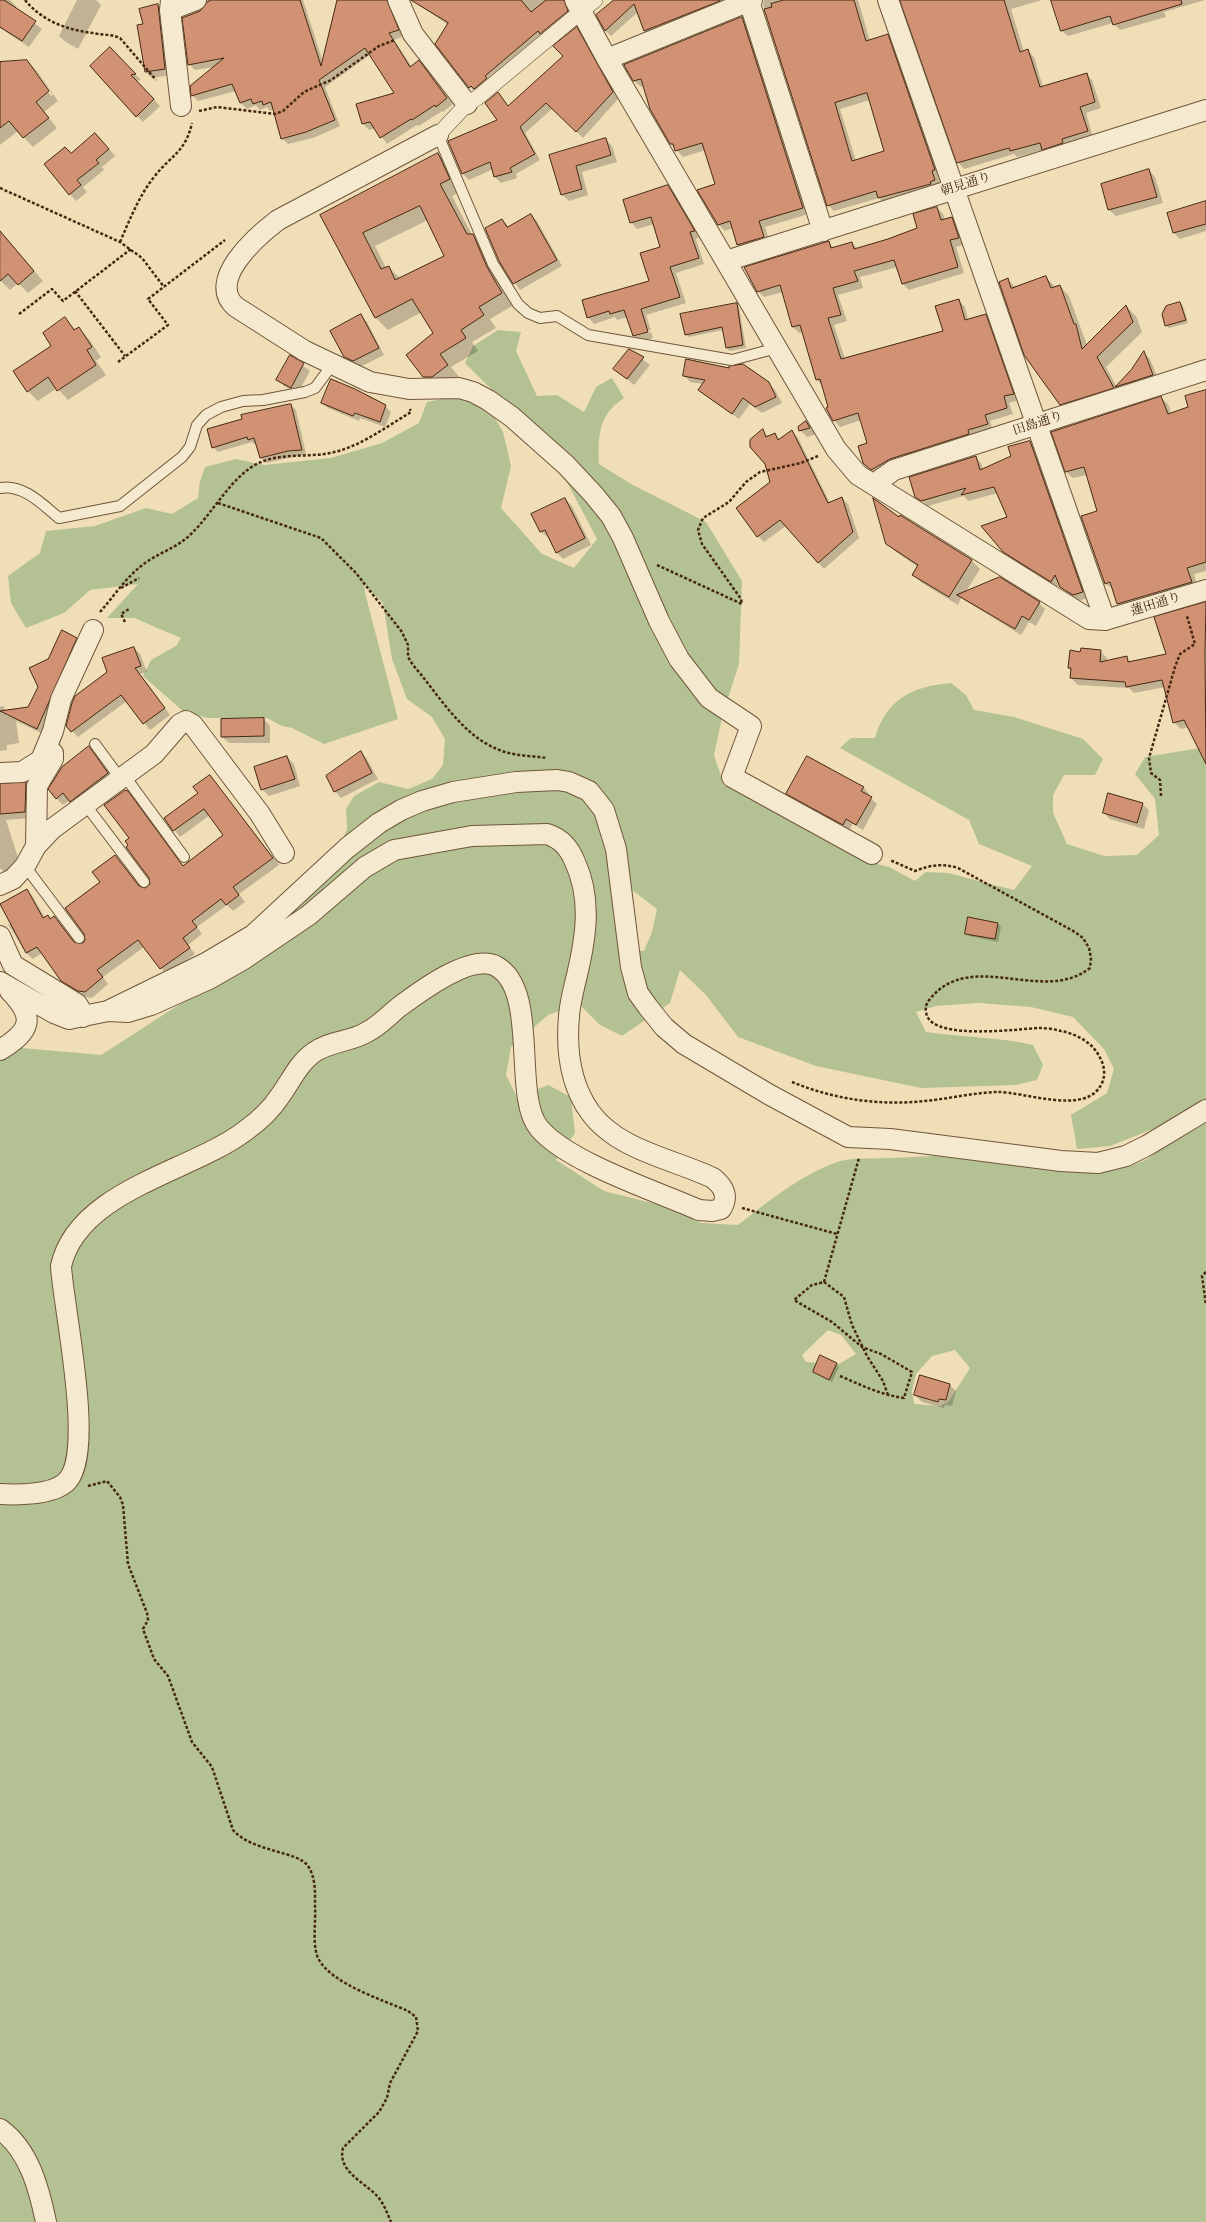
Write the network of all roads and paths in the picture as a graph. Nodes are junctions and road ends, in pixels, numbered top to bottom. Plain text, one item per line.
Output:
1 (25, 0) edge
2 (196, 0) edge
3 (398, 0) edge
4 (888, 0) edge
5 (751, 1) edge
6 (583, 4) edge
7 (170, 5) edge
8 (413, 34) junction
9 (607, 59) junction
10 (157, 81) dead end
11 (467, 104) junction
12 (186, 110) junction
13 (1206, 110) edge
14 (438, 135) junction
15 (0, 188) edge
16 (954, 189) junction
17 (823, 231) junction
18 (230, 238) dead end
19 (120, 242) junction
20 (131, 249) junction
21 (726, 261) junction
22 (164, 287) junction
23 (75, 292) junction
24 (19, 314) dead end
25 (777, 348) junction
26 (125, 356) junction
27 (118, 362) dead end
28 (332, 366) junction
29 (1206, 370) edge
30 (408, 406) dead end
31 (1038, 424) junction
32 (836, 449) junction
33 (874, 484) junction
34 (0, 488) edge
35 (218, 503) junction
36 (632, 557) junction
37 (139, 578) dead end
38 (119, 589) junction
39 (1206, 590) edge
40 (1181, 597) junction
41 (129, 609) dead end
42 (1105, 620) junction
43 (125, 622) dead end
44 (92, 630) joint
45 (49, 740) junction
46 (95, 744) dead end
47 (554, 759) dead end
48 (0, 773) edge
49 (122, 777) junction
50 (1161, 796) dead end
51 (85, 804) junction
52 (36, 846) junction
53 (284, 853) dead end
54 (872, 854) joint
55 (184, 857) dead end
56 (25, 866) junction
57 (144, 882) dead end
58 (0, 885) edge
59 (0, 936) edge
60 (79, 938) dead end
61 (2, 983) edge
62 (108, 1011) junction
63 (83, 1017) junction
64 (0, 1050) edge
65 (788, 1080) dead end
66 (1206, 1110) edge
67 (865, 1138) junction
68 (724, 1204) junction
69 (837, 1234) junction
70 (1206, 1272) edge
71 (824, 1282) junction
72 (1206, 1305) edge
73 (862, 1347) junction
74 (840, 1376) dead end
75 (888, 1395) junction
76 (66, 1483) junction
77 (0, 1494) edge
78 (0, 2129) edge
79 (46, 2222) edge
80 (391, 2222) edge

1 - 10 path
2 - 7 street
3 - 8 street
4 - 16 street
5 - 9 street
5 - 17 street
6 - 9 street
6 - 11 street
7 - 12 street
8 - 11 street
8 - 12 path
9 - 21 street
11 - 14 street
12 - 19 path
13 - 16 street, 朝見通り
14 - 25 lane
14 - 28 street
15 - 19 path
16 - 17 street, 朝見通り
16 - 31 street
17 - 21 street, 朝見通り
18 - 22 path
19 - 20 path
20 - 22 path
20 - 23 path
21 - 25 street
22 - 26 path
23 - 24 path
23 - 26 path
25 - 32 street
26 - 27 path
28 - 34 lane
28 - 36 street
29 - 31 street, 田島通り
30 - 35 path
31 - 33 street, 田島通り
31 - 42 street
32 - 33 street
32 - 36 path
33 - 42 street
35 - 38 path
35 - 47 path
36 - 54 street
37 - 38 path
38 - 44 path
39 - 40 street, 蓮田通り
40 - 42 street, 蓮田通り
40 - 50 path
41 - 43 path
44 - 45 street
45 - 48 street
45 - 52 street
46 - 49 lane
49 - 51 street
49 - 53 street
49 - 55 lane
51 - 52 street
51 - 57 lane
52 - 56 street
54 - 65 path
56 - 58 street
56 - 60 lane
59 - 63 street
61 - 63 street
61 - 64 street
62 - 63 street
62 - 67 street
62 - 68 street
66 - 67 street
67 - 69 path
68 - 69 path
68 - 76 street
69 - 71 path
70 - 72 path
71 - 73 path
71 - 73 path
73 - 75 path
73 - 75 path
74 - 75 path
76 - 77 street
76 - 80 path
78 - 79 street

